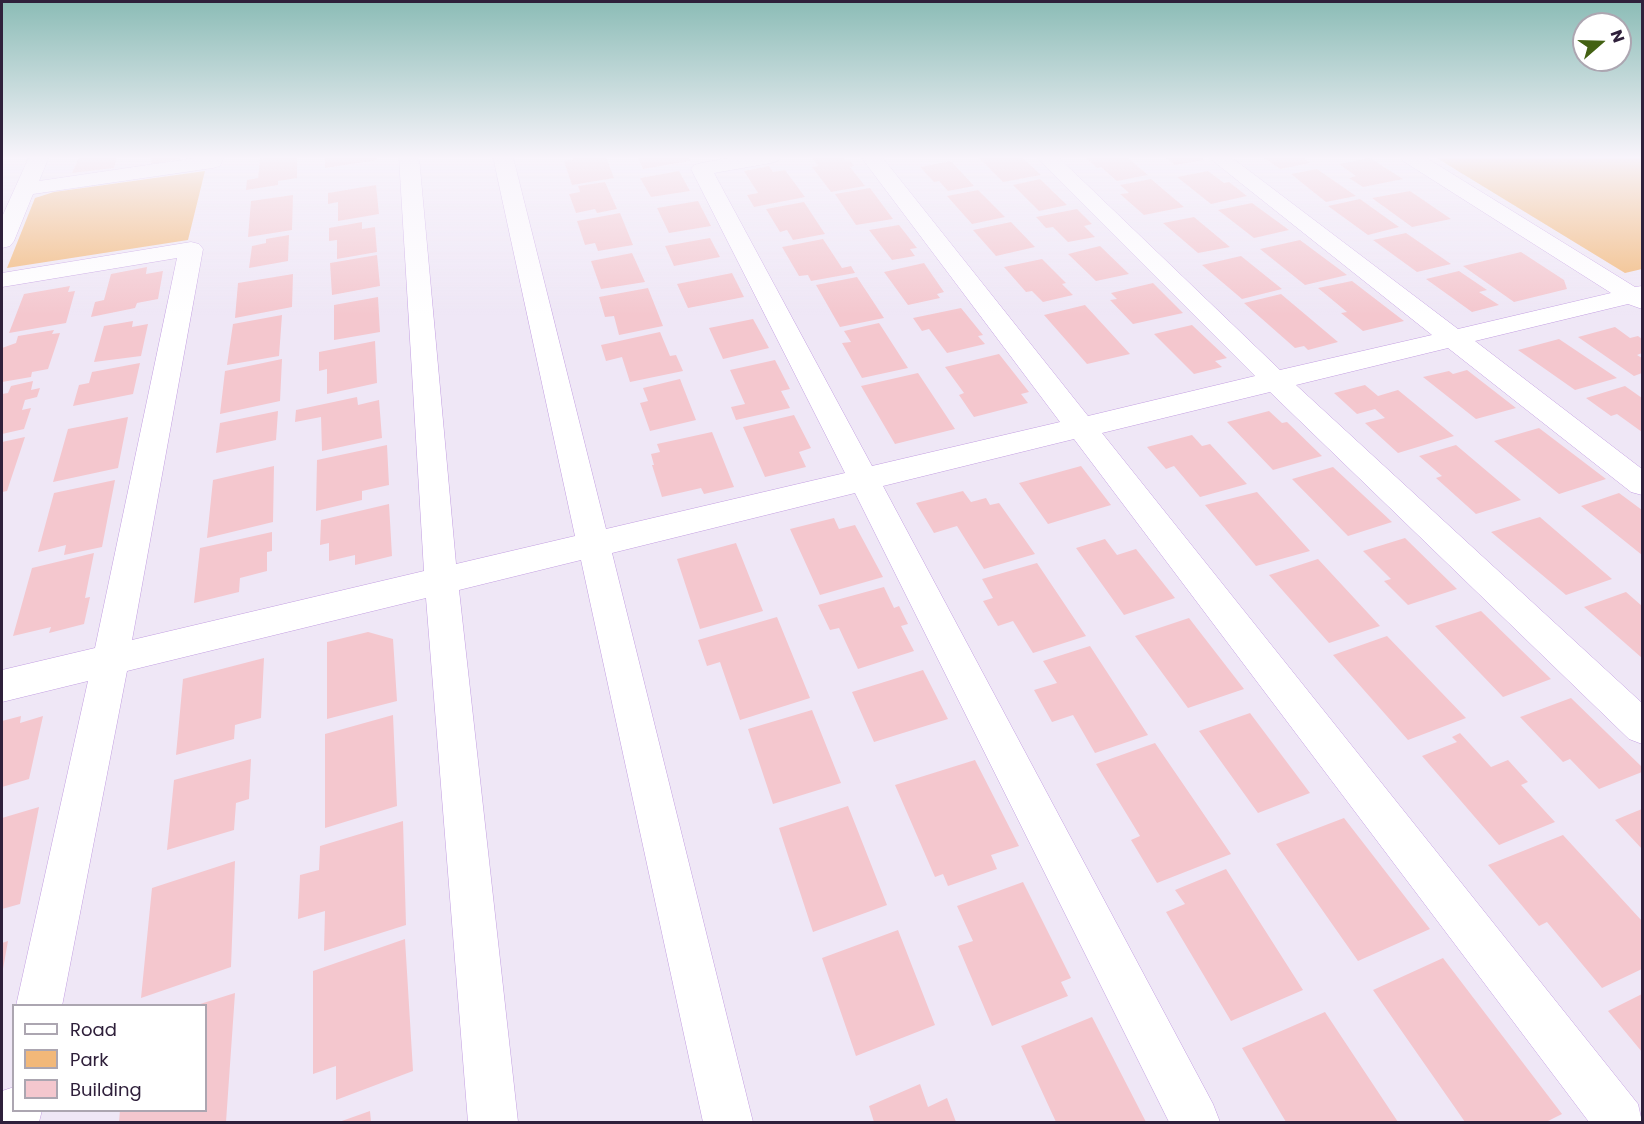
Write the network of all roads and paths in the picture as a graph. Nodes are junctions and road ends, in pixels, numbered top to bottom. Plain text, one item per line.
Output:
1 (16, 209) edge
2 (413, 209) edge
3 (515, 209) edge
4 (722, 209) edge
5 (911, 209) edge
6 (1100, 209) edge
7 (1286, 209) edge
8 (1496, 209) edge
9 (2, 241) edge
10 (2, 280) edge
11 (1639, 297) edge
12 (1453, 338) junction
13 (1275, 381) junction
14 (1080, 428) junction
15 (864, 480) junction
16 (1642, 484) edge
17 (593, 545) junction
18 (441, 580) junction
19 (111, 659) junction
20 (2, 686) edge
21 (1642, 728) edge
22 (39, 1004) edge
23 (494, 1122) edge
24 (728, 1122) edge
25 (1195, 1122) edge
26 (1620, 1122) edge

1 - 9 street
2 - 18 street
3 - 17 street
4 - 15 street
5 - 14 street
6 - 13 street
7 - 12 street
8 - 11 street
10 - 19 street
11 - 12 street
12 - 13 street
12 - 16 street
13 - 14 street
13 - 21 street
14 - 15 street
14 - 26 street
15 - 17 street
15 - 25 street
17 - 18 street
17 - 24 street
18 - 19 street
18 - 23 street
19 - 20 street
19 - 22 street

